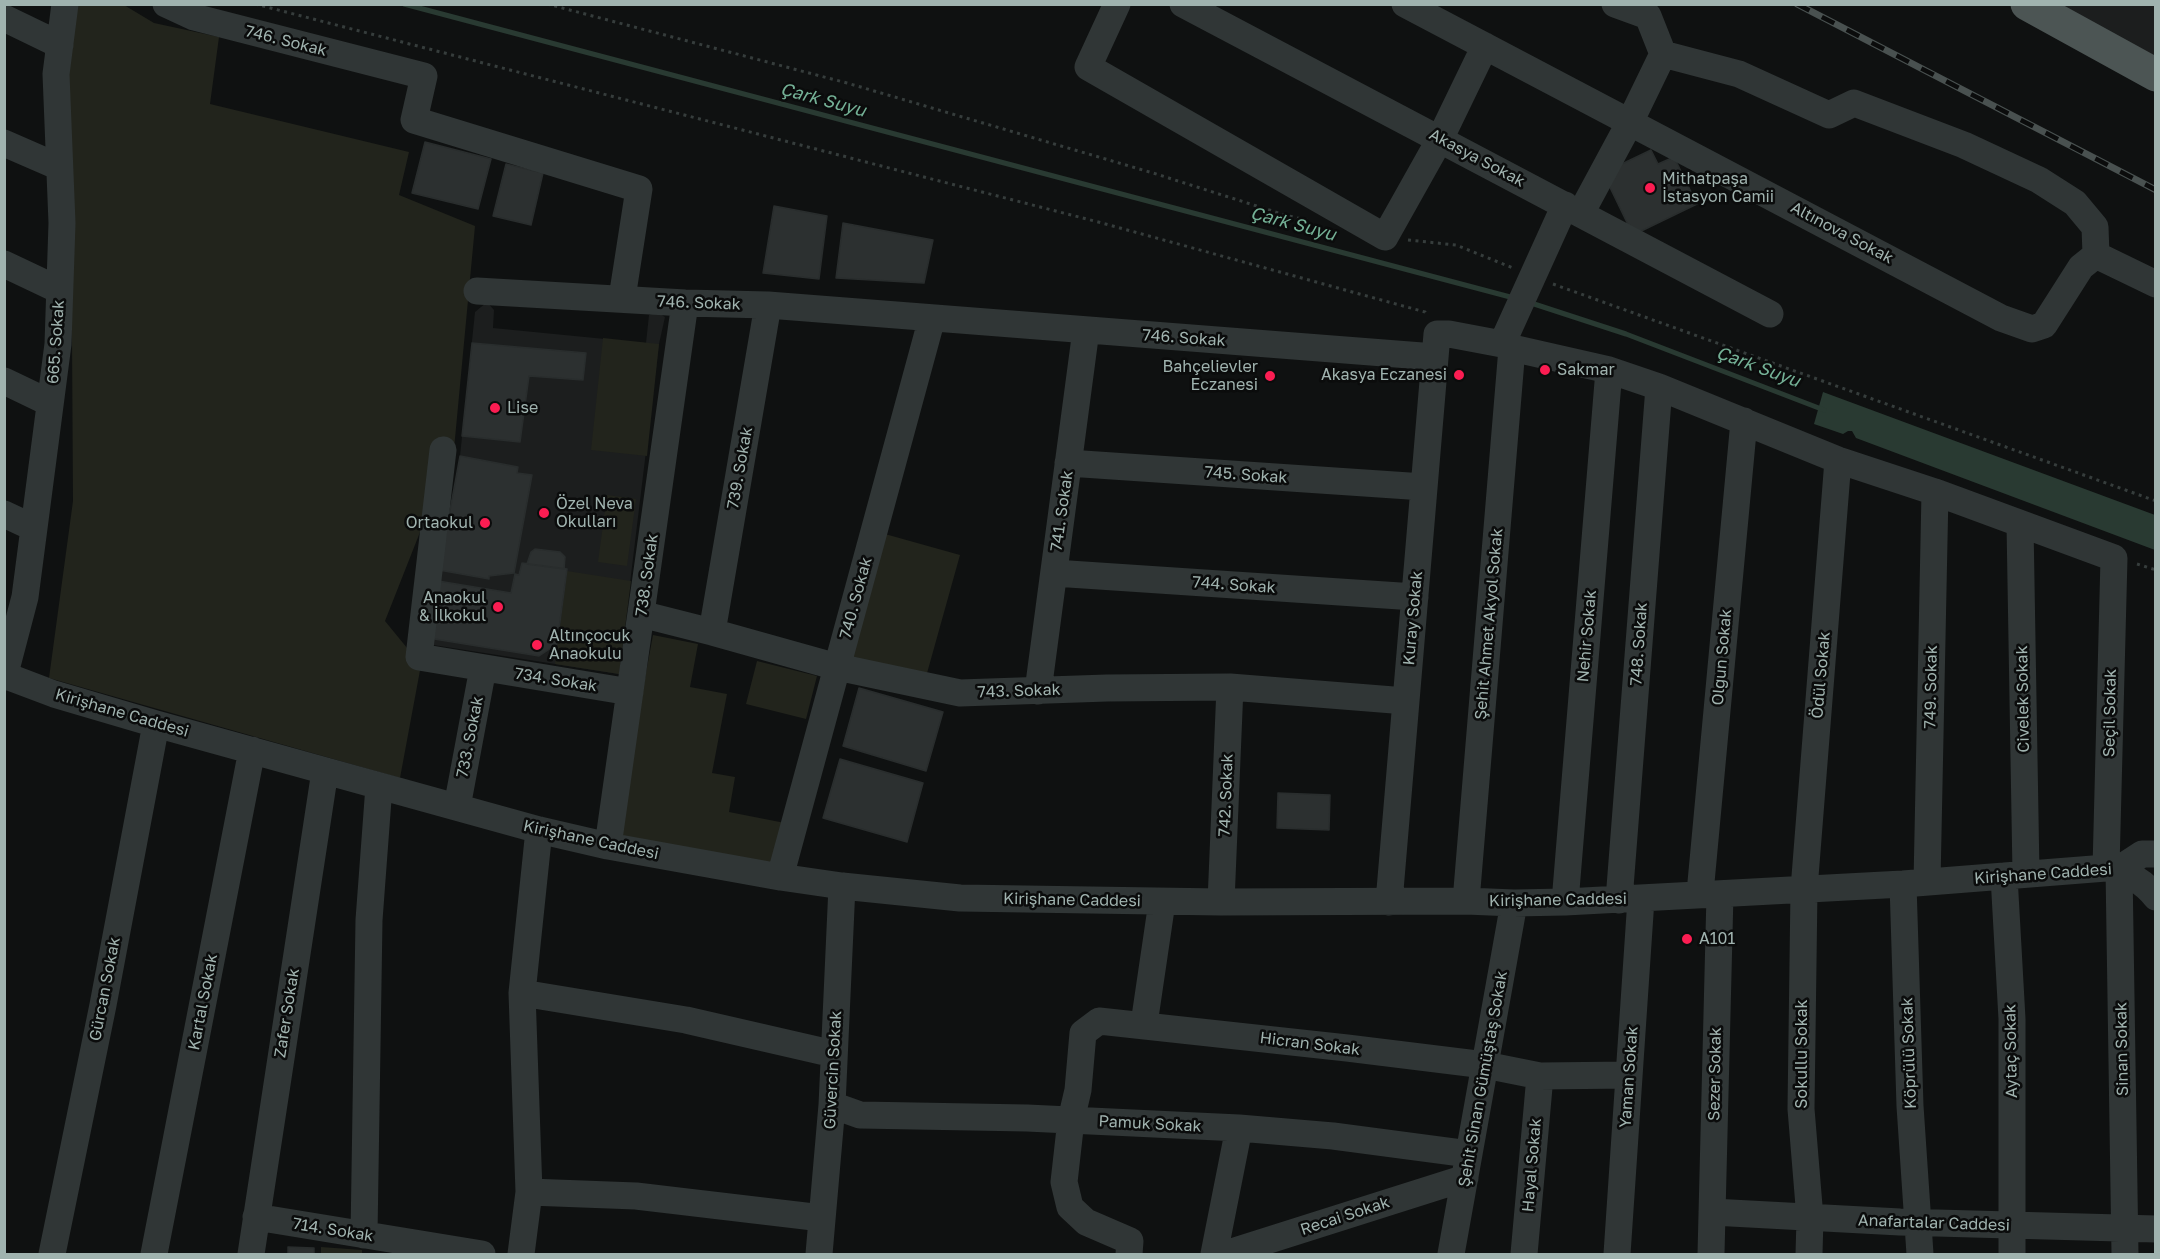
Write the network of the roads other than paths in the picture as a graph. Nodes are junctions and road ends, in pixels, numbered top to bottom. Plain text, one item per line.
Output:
1 (65, 4) edge
2 (166, 4) edge
3 (1117, 4) edge
4 (1183, 4) edge
5 (1405, 4) edge
6 (1615, 4) edge
7 (2027, 4) edge
8 (4, 18) edge
9 (60, 45) junction
10 (1485, 46) junction
11 (1663, 54) junction
12 (2156, 75) edge
13 (1630, 122) junction
14 (1440, 139) junction
15 (4, 142) edge
16 (59, 167) junction
17 (1573, 209) junction
18 (2096, 255) junction
19 (4, 264) edge
20 (2156, 284) edge
21 (59, 290) junction
22 (477, 291) dead end
23 (622, 298) junction
24 (686, 303) junction
25 (768, 305) junction
26 (1770, 314) dead end
27 (932, 318) junction
28 (1086, 330) junction
29 (1507, 341) junction
30 (1436, 345) junction
31 (1609, 370) junction
32 (4, 381) edge
33 (1659, 387) junction
34 (50, 403) junction
35 (1744, 421) junction
36 (443, 450) dead end
37 (1838, 460) junction
38 (1068, 464) junction
39 (1424, 487) junction
40 (1935, 492) junction
41 (4, 514) edge
42 (2020, 524) junction
43 (34, 528) junction
44 (2114, 558) joint
45 (1054, 573) junction
46 (1415, 597) junction
47 (641, 614) junction
48 (712, 632) junction
49 (837, 667) junction
50 (483, 668) junction
51 (5, 676) edge
52 (1230, 687) junction
53 (1038, 691) junction
54 (630, 692) junction
55 (1406, 701) junction
56 (156, 724) junction
57 (252, 750) junction
58 (325, 771) junction
59 (379, 786) junction
60 (457, 807) junction
61 (539, 830) junction
62 (608, 846) junction
63 (2156, 854) edge
64 (2113, 868) junction
65 (2015, 875) junction
66 (780, 877) junction
67 (1915, 883) junction
68 (842, 886) junction
69 (1804, 889) junction
70 (1710, 894) junction
71 (2156, 897) edge
72 (1630, 899) junction
73 (1466, 901) junction
74 (1162, 902) junction
75 (1221, 902) junction
76 (1389, 902) junction
77 (1565, 902) junction
78 (1514, 903) junction
79 (522, 993) junction
80 (1144, 1024) junction
81 (834, 1054) junction
82 (1485, 1065) junction
83 (1629, 1075) junction
84 (1540, 1076) junction
85 (832, 1105) junction
86 (1071, 1120) junction
87 (1239, 1128) junction
88 (1467, 1166) junction
89 (529, 1192) junction
90 (1712, 1212) junction
91 (256, 1217) junction
92 (822, 1218) junction
93 (1810, 1218) junction
94 (1919, 1223) junction
95 (2011, 1226) junction
96 (2156, 1229) edge
97 (364, 1235) junction
98 (2125, 1241) edge
99 (52, 1254) edge
100 (154, 1254) edge
101 (250, 1254) edge
102 (482, 1254) edge
103 (519, 1254) edge
104 (819, 1254) edge
105 (1129, 1254) edge
106 (1214, 1254) edge
107 (1226, 1254) edge
108 (1451, 1254) edge
109 (1524, 1254) edge
110 (1617, 1254) edge
111 (1711, 1254) edge
112 (1809, 1254) edge
113 (1920, 1254) edge
114 (2012, 1254) edge

1 - 9 street, 665. Sokak
2 - 23 street, 746. Sokak
3 - 14 street
4 - 14 street, Akasya Sokak
5 - 10 street, Altınova Sokak
6 - 11 street
7 - 12 main road
8 - 9 street
9 - 16 street, 665. Sokak
10 - 13 street, Altınova Sokak
10 - 14 street
11 - 13 street, Şehit Ahmet Akyol Sokak
11 - 18 street
13 - 17 street, Şehit Ahmet Akyol Sokak
13 - 18 street, Altınova Sokak
14 - 17 street, Akasya Sokak
15 - 16 street
16 - 21 street, 665. Sokak
17 - 26 street, Akasya Sokak
17 - 29 street, Şehit Ahmet Akyol Sokak
18 - 20 street
19 - 21 street
21 - 34 street, 665. Sokak
22 - 23 street
23 - 24 street, 746. Sokak
24 - 25 street, 746. Sokak
24 - 47 street, 738. Sokak
25 - 27 street, 746. Sokak
25 - 48 street, 739. Sokak
27 - 28 street, 746. Sokak
27 - 49 street, 740. Sokak
28 - 30 street, 746. Sokak
28 - 38 street, 741. Sokak
29 - 30 street, 746. Sokak
29 - 31 street, 746. Sokak
29 - 73 street, Şehit Ahmet Akyol Sokak
30 - 39 street, Kuray Sokak
31 - 33 street, 746. Sokak
31 - 77 street, Nehir Sokak
32 - 34 street
33 - 35 street, 746. Sokak
33 - 72 street, 748. Sokak
34 - 43 street, 665. Sokak
35 - 37 street, 746. Sokak
35 - 70 street, Olgun Sokak
36 - 50 street, 734. Sokak
37 - 40 street, 746. Sokak
37 - 69 street, Ödül Sokak
38 - 39 street, 745. Sokak
38 - 45 street, 741. Sokak
39 - 46 street, Kuray Sokak
40 - 42 street, 746. Sokak
40 - 67 street, 749. Sokak
41 - 43 street
42 - 44 street, 746. Sokak
42 - 65 street, Civelek Sokak
43 - 51 street, 665. Sokak
44 - 64 street, Seçil Sokak
45 - 46 street, 744. Sokak
45 - 53 street, 741. Sokak
46 - 55 street, Kuray Sokak
47 - 48 street, 743. Sokak
47 - 54 street, 738. Sokak
48 - 49 street, 743. Sokak
49 - 53 street, 743. Sokak
49 - 66 street, 740. Sokak
50 - 54 street, 734. Sokak
50 - 60 street, 733. Sokak
51 - 56 street, Kirişhane Caddesi
52 - 53 street, 743. Sokak
52 - 55 street, 743. Sokak
52 - 75 street, 742. Sokak
54 - 62 street, 738. Sokak
55 - 76 street, Kuray Sokak
56 - 57 street, Kirişhane Caddesi
56 - 99 street, Gürcan Sokak
57 - 58 street, Kirişhane Caddesi
57 - 100 street, Kartal Sokak
58 - 59 street, Kirişhane Caddesi
58 - 91 street, Zafer Sokak
59 - 60 street, Kirişhane Caddesi
59 - 97 street
60 - 61 street, Kirişhane Caddesi
61 - 62 street, Kirişhane Caddesi
61 - 79 street
62 - 66 street, Kirişhane Caddesi
63 - 64 street
64 - 65 street, Kirişhane Caddesi
64 - 71 street, Kirişhane Caddesi
64 - 98 street, Sinan Sokak
65 - 67 street, Kirişhane Caddesi
65 - 95 street, Aytaç Sokak
66 - 68 street, Kirişhane Caddesi
67 - 69 street, Kirişhane Caddesi
67 - 94 street, Köprülü Sokak
68 - 74 street, Kirişhane Caddesi
68 - 81 street, Güvercin Sokak
69 - 70 street, Kirişhane Caddesi
69 - 93 street, Sokullu Sokak
70 - 72 street, Kirişhane Caddesi
70 - 90 street, Sezer Sokak
72 - 77 street, Kirişhane Caddesi
72 - 83 street, Yaman Sokak
73 - 76 street, Kirişhane Caddesi
73 - 78 street, Kirişhane Caddesi
74 - 75 street, Kirişhane Caddesi
74 - 80 street
75 - 76 street, Kirişhane Caddesi
77 - 78 street, Kirişhane Caddesi
78 - 82 street, Şehit Sinan Gümüştaş Sokak
79 - 81 street
79 - 89 street
80 - 82 street, Hicran Sokak
80 - 86 street, Hicran Sokak
81 - 85 street, Güvercin Sokak
82 - 84 street, Hicran Sokak
82 - 88 street, Şehit Sinan Gümüştaş Sokak
83 - 84 street, Hicran Sokak
83 - 110 street, Yaman Sokak
84 - 109 street, Hayal Sokak
85 - 86 street, Pamuk Sokak
85 - 92 street, Güvercin Sokak
86 - 87 street, Pamuk Sokak
86 - 105 street, Hicran Sokak
87 - 88 street, Pamuk Sokak
87 - 106 street
88 - 107 street, Recai Sokak
88 - 108 street, Şehit Sinan Gümüştaş Sokak
89 - 92 street
89 - 103 street
90 - 93 street, Anafartalar Caddesi
90 - 111 street, Sezer Sokak
91 - 97 street, 714. Sokak
91 - 101 street, Zafer Sokak
92 - 104 street, Güvercin Sokak
93 - 94 street, Anafartalar Caddesi
93 - 112 street, Sokullu Sokak
94 - 95 street, Anafartalar Caddesi
94 - 113 street, Köprülü Sokak
95 - 98 street, Anafartalar Caddesi
95 - 114 street, Aytaç Sokak
96 - 98 street, Anafartalar Caddesi
97 - 102 street, 714. Sokak

